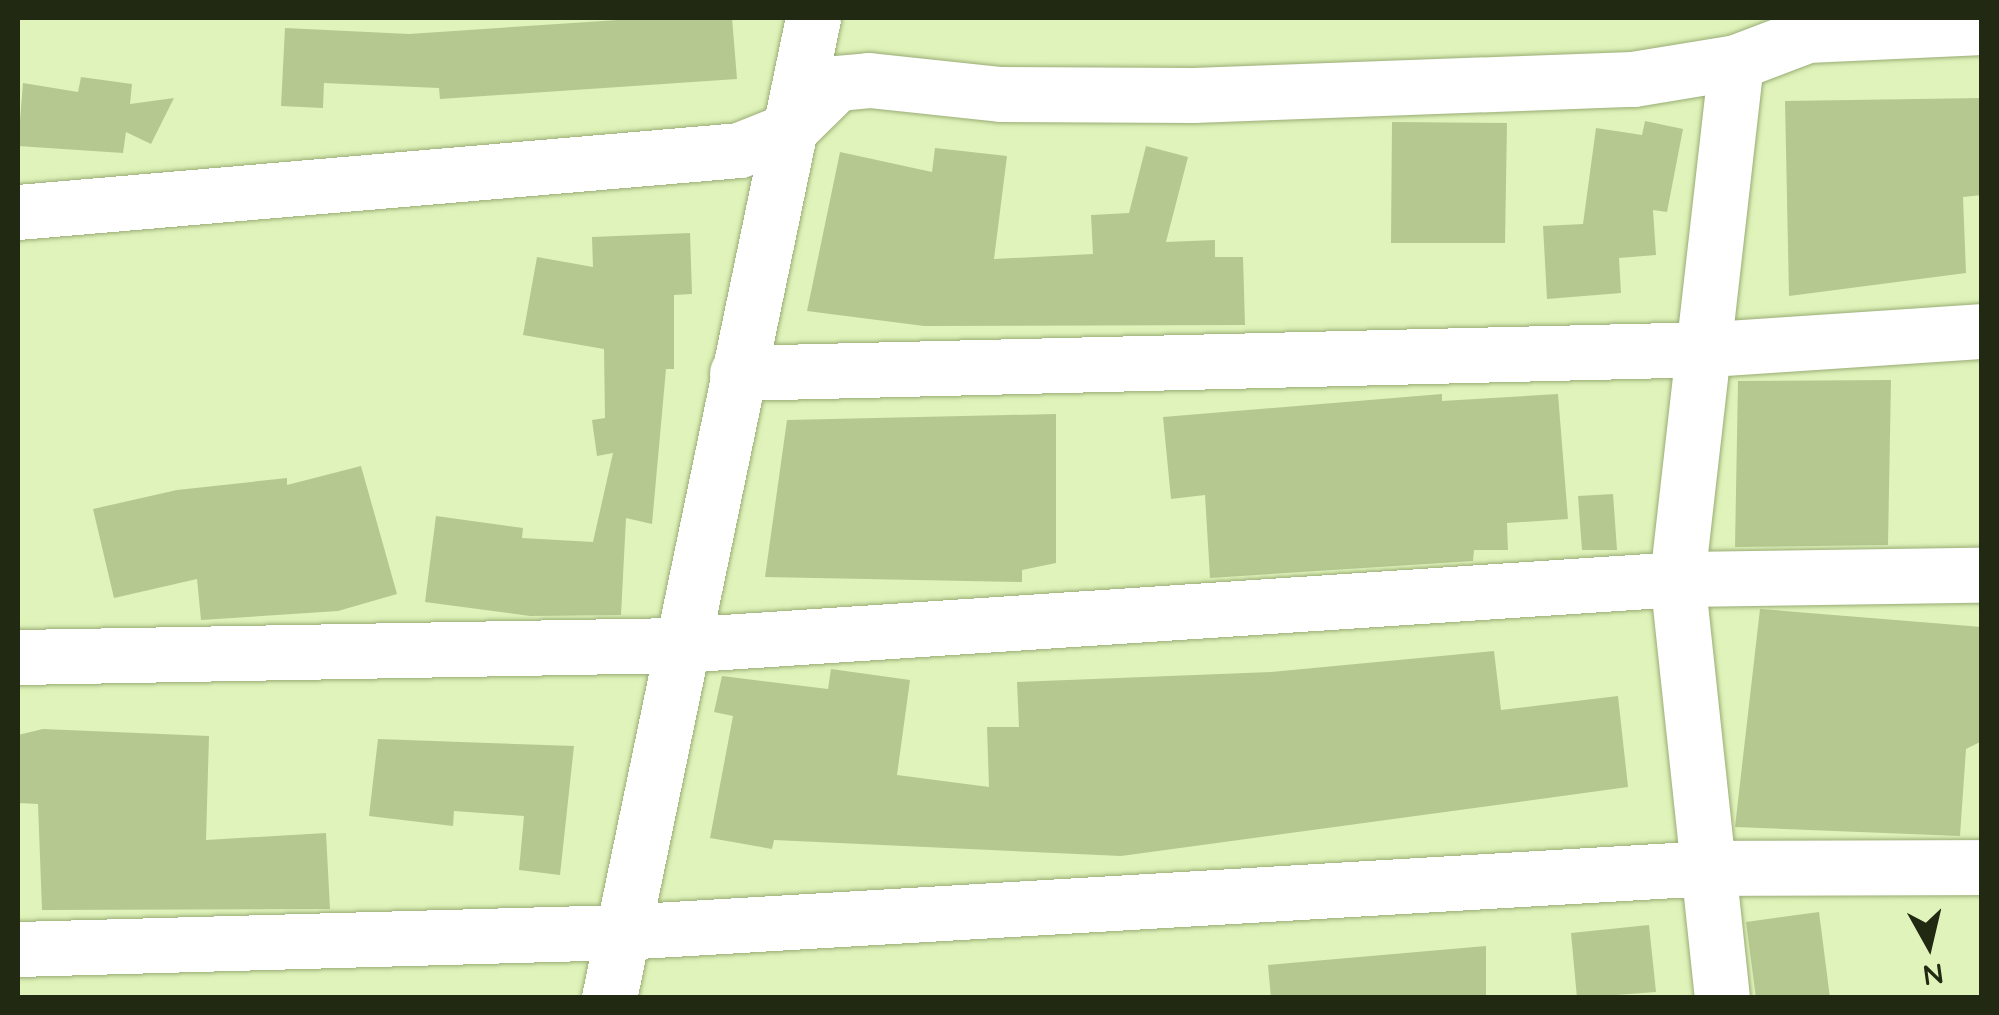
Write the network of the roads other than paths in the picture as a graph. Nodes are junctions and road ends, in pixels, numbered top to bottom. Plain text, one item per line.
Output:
1 (813, 18) edge
2 (1808, 26) edge
3 (1982, 27) edge
4 (1736, 62) junction
5 (789, 130) junction
6 (18, 212) edge
7 (1982, 330) edge
8 (1710, 349) junction
9 (737, 373) junction
10 (1982, 575) edge
11 (1677, 579) junction
12 (680, 645) junction
13 (18, 658) edge
14 (1982, 867) edge
15 (1708, 868) junction
16 (621, 932) junction
17 (18, 949) edge
18 (610, 998) edge
19 (1722, 998) edge

1 - 5 street
2 - 3 street
2 - 4 street
4 - 5 street
4 - 8 street
5 - 6 street
5 - 9 street
7 - 8 street
8 - 9 street
8 - 11 street
9 - 12 street
10 - 11 street
11 - 12 street
11 - 15 street
12 - 13 street
12 - 16 street
14 - 15 street
15 - 16 street
15 - 19 street
16 - 17 street
16 - 18 street

